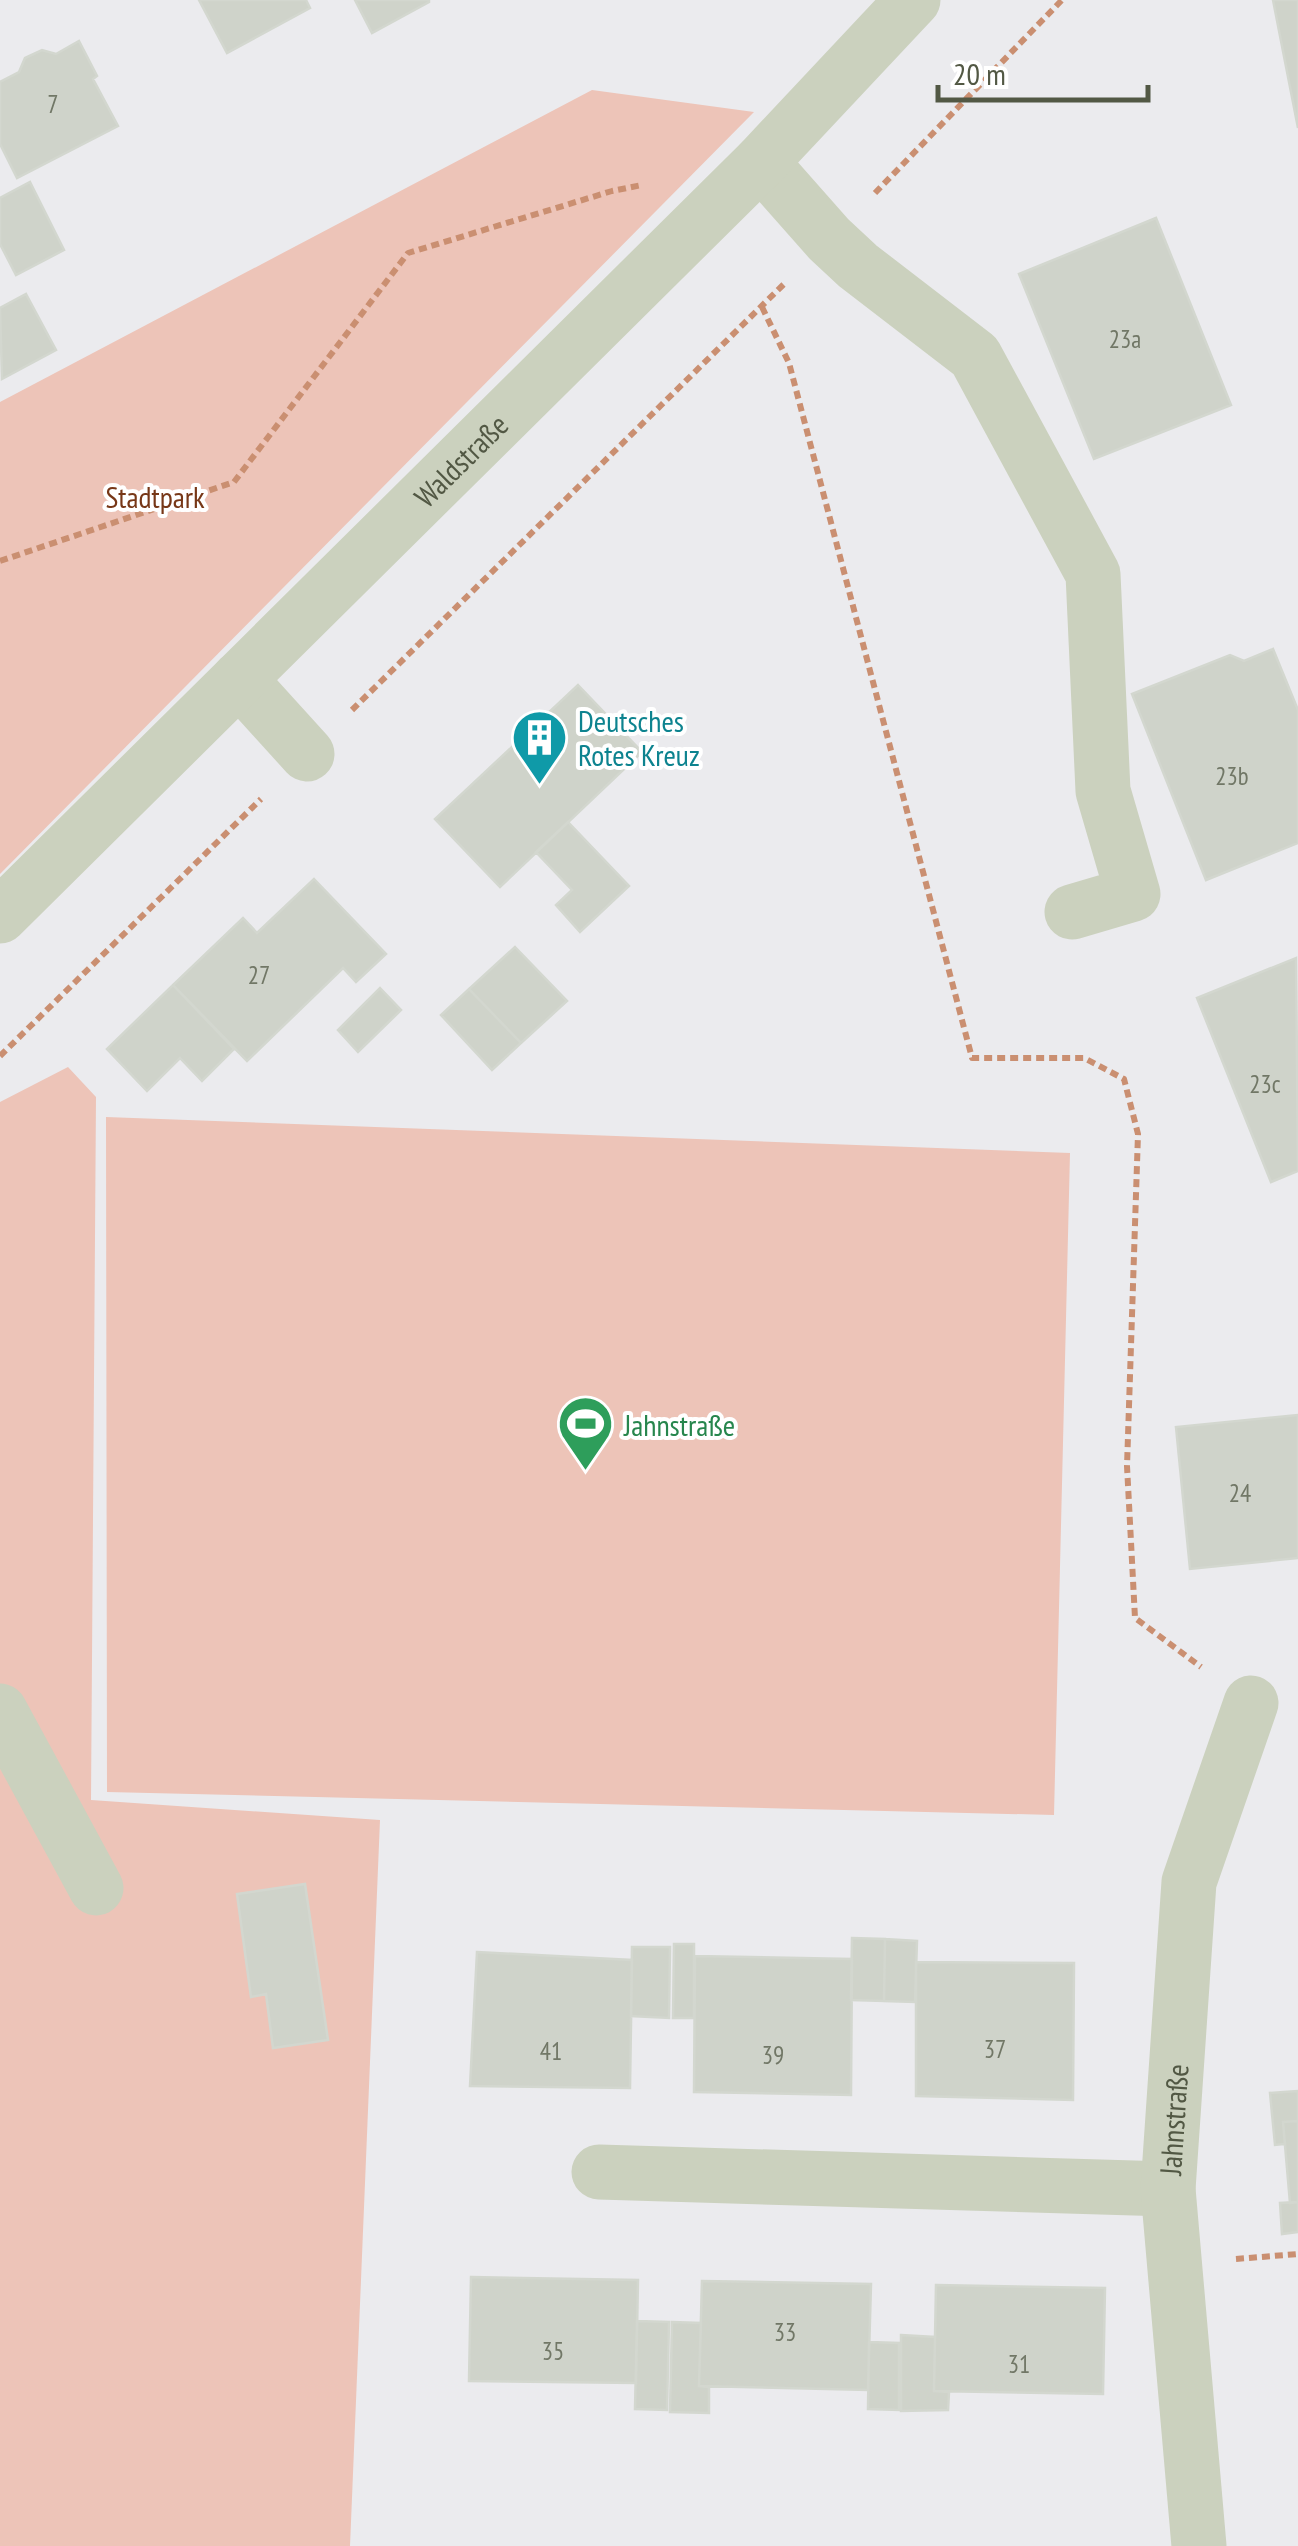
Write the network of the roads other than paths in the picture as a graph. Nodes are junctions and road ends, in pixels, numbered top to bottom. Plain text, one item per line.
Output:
1 (913, 0) edge
2 (761, 162) junction
3 (238, 679) junction
4 (307, 754) road end
5 (1072, 912) dead end
6 (0, 916) edge
7 (1251, 1703) road end
8 (0, 1711) edge
9 (96, 1888) dead end
10 (599, 2172) dead end
11 (1168, 2190) junction
12 (1199, 2546) edge

1 - 2 street, Waldstraße
2 - 3 street, Waldstraße
2 - 5 street
3 - 4 street
3 - 6 street, Waldstraße
7 - 11 street, Jahnstraße
8 - 9 street
10 - 11 street
11 - 12 street, Jahnstraße

